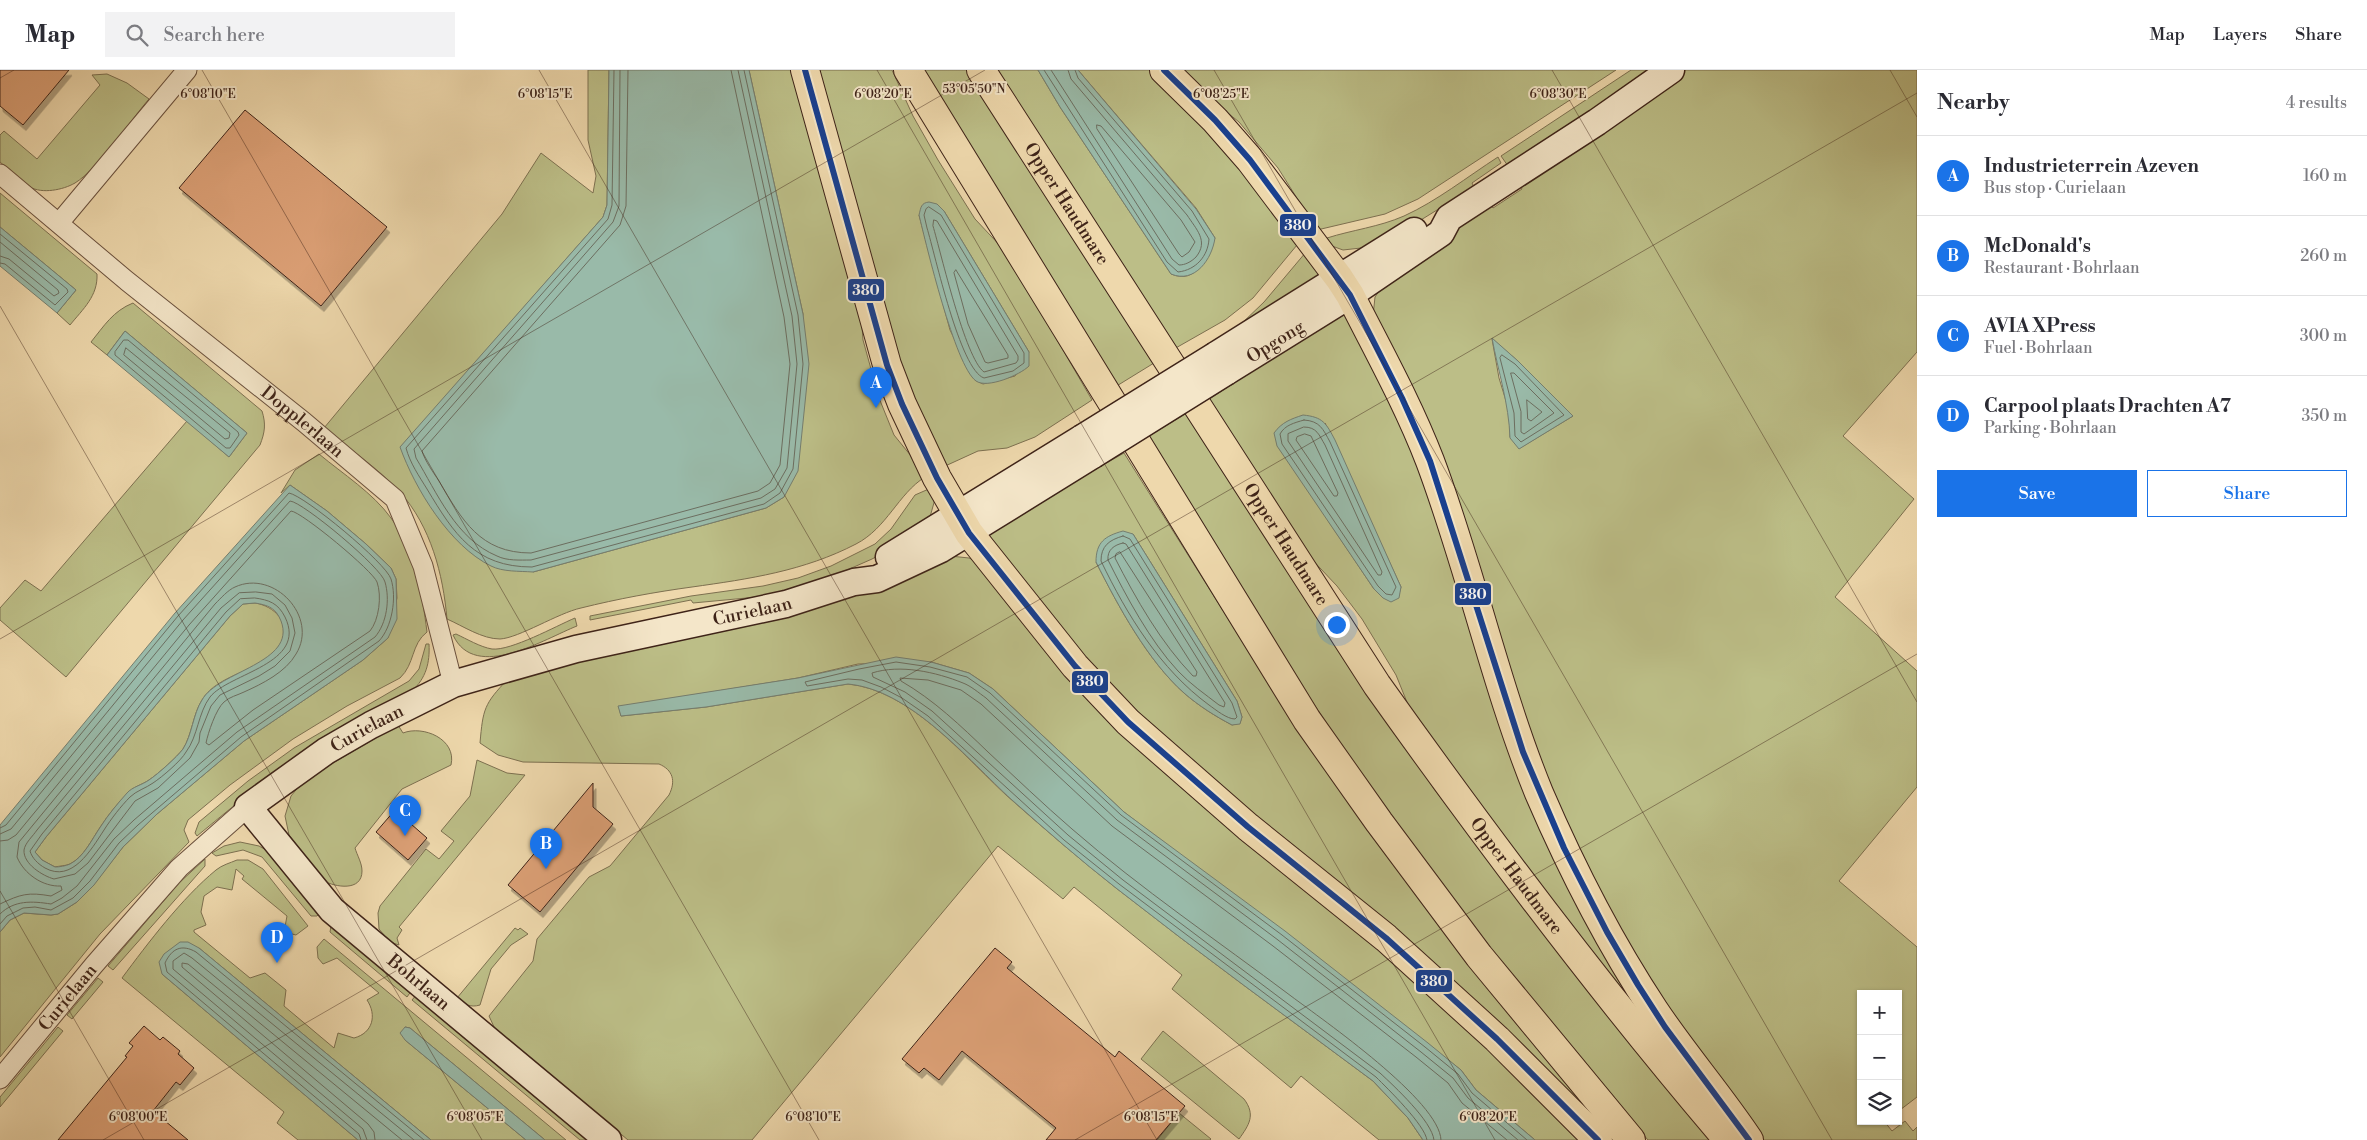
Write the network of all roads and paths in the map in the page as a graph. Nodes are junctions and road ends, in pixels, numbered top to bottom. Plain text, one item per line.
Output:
1 (186, 70) edge
2 (806, 70) edge
3 (908, 70) edge
4 (981, 70) edge
5 (1164, 70) edge
6 (1671, 70) edge
7 (0, 174) edge
8 (59, 223) junction
9 (1344, 287) junction
10 (1087, 447) joint
11 (964, 524) junction
12 (453, 684) junction
13 (248, 807) junction
14 (0, 1079) edge
15 (608, 1140) edge
16 (1598, 1140) edge
17 (1631, 1140) edge
18 (1728, 1140) edge
19 (1749, 1140) edge

1 - 8 street
2 - 11 highway
3 - 17 highway
4 - 18 highway, Opper Haudmare
5 - 9 highway
6 - 9 main road, Opgong
7 - 8 street, Dopplerlaan
8 - 12 street, Dopplerlaan
9 - 10 main road, Opgong, bridge
9 - 19 highway
10 - 11 main road, Curielaan
11 - 12 main road, Curielaan
11 - 16 highway
12 - 13 main road, Curielaan
13 - 14 street, Curielaan
13 - 15 main road, Bohrlaan

